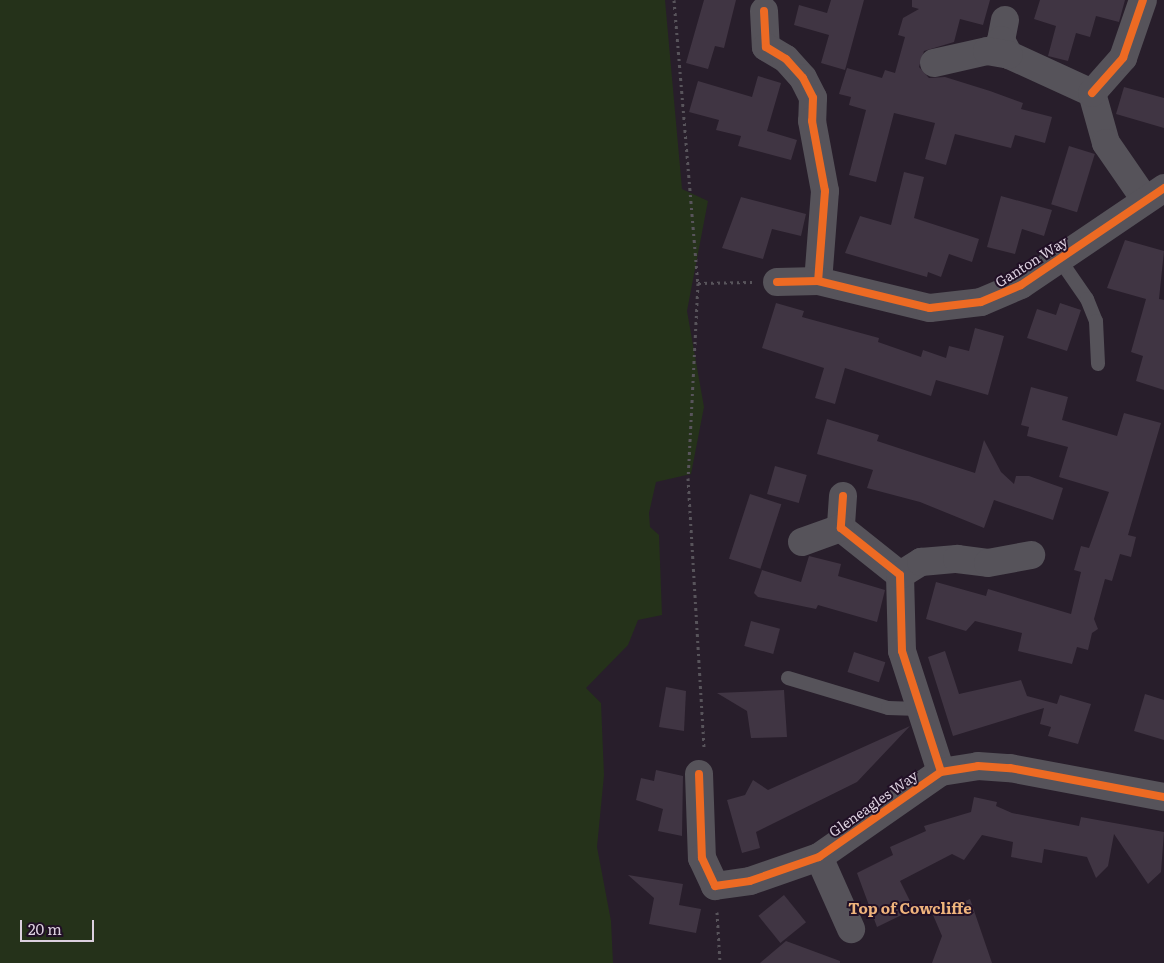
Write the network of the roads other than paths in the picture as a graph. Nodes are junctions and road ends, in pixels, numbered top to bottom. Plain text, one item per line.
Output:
1 (1143, 0) edge
2 (764, 11) dead end
3 (1005, 20) dead end
4 (1009, 55) junction
5 (934, 63) dead end
6 (1092, 93) junction
7 (1154, 193) edge
8 (1060, 260) junction
9 (818, 281) junction
10 (777, 282) road end
11 (1098, 364) dead end
12 (843, 496) dead end
13 (841, 528) junction
14 (802, 542) dead end
15 (1030, 555) dead end
16 (900, 575) junction
17 (788, 678) dead end
18 (919, 709) junction
19 (942, 772) junction
20 (699, 774) road end
21 (1164, 797) edge
22 (819, 857) junction
23 (851, 929) dead end

1 - 6 street
2 - 9 street
3 - 4 street
4 - 5 street
4 - 6 street
6 - 7 street
7 - 8 street, Ganton Way
8 - 9 street, Ganton Way
8 - 11 lane
9 - 10 street, Ganton Way
12 - 13 street
13 - 14 street
13 - 16 street
15 - 16 street
16 - 18 street
17 - 18 lane
18 - 19 street
19 - 21 street, Gleneagles Way
19 - 22 street, Gleneagles Way
20 - 22 street, Gleneagles Way
22 - 23 street

